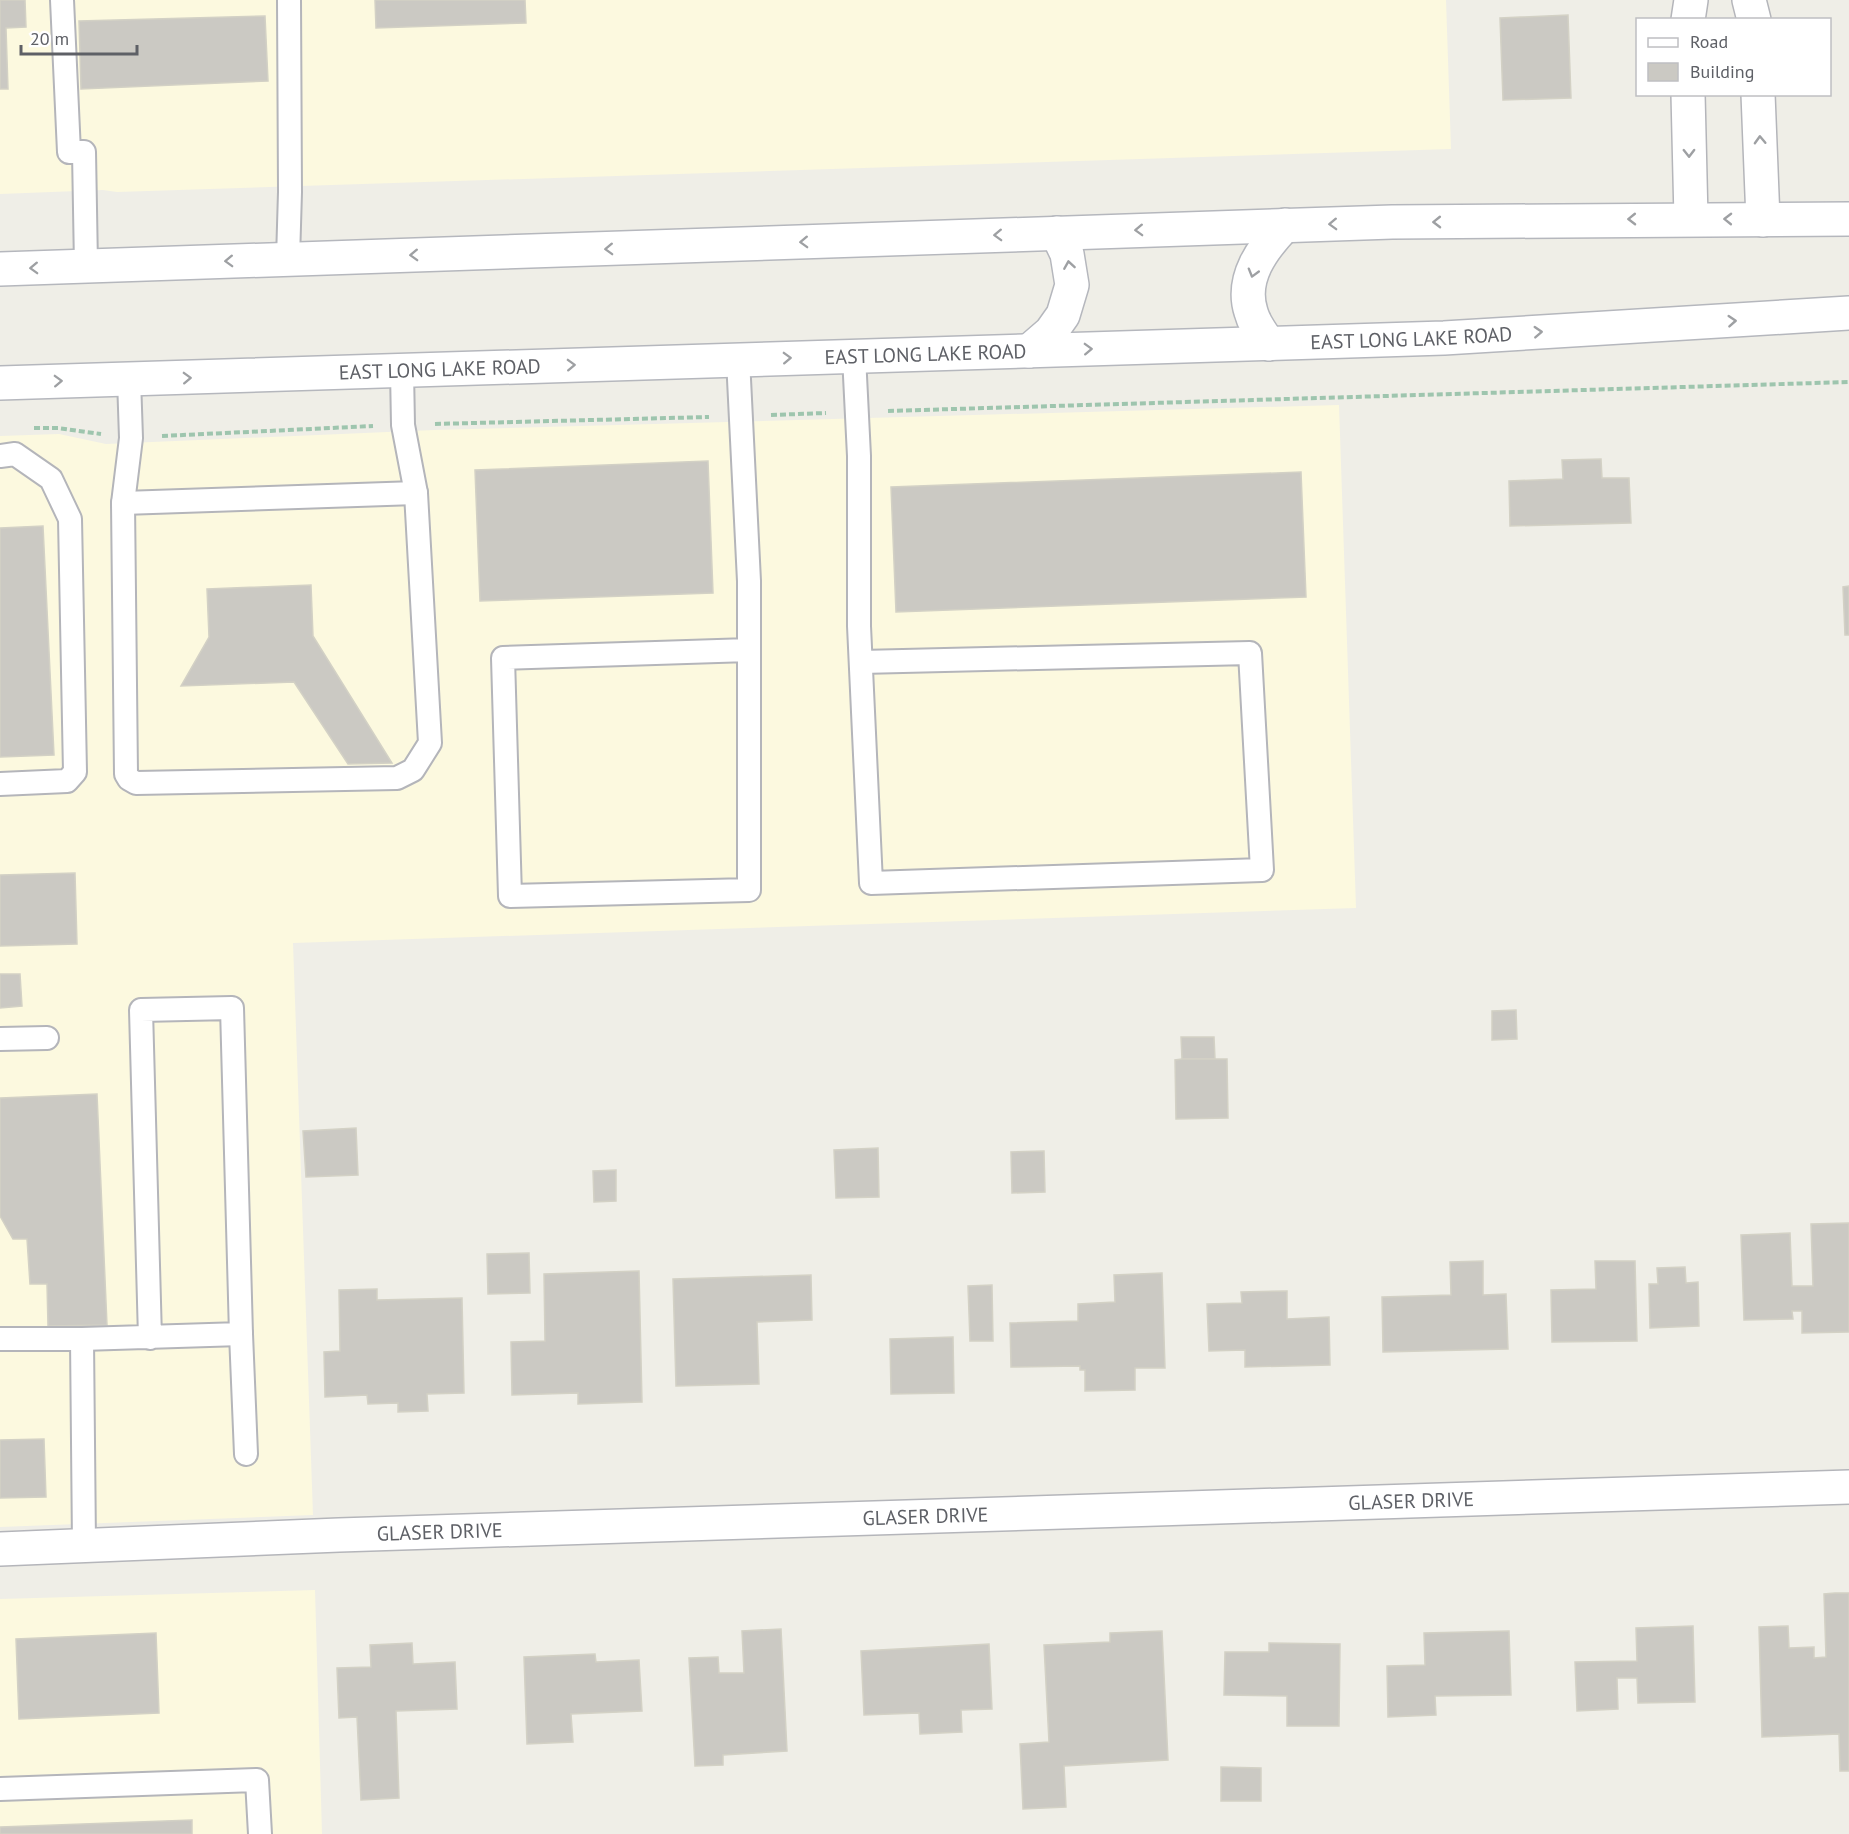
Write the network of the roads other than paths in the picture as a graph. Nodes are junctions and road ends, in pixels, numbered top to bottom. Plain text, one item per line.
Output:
1 (62, 0) edge
2 (289, 0) edge
3 (1691, 0) edge
4 (1749, 0) edge
5 (1688, 18) edge
6 (1754, 18) edge
7 (1688, 96) edge
8 (1758, 96) edge
9 (1691, 219) junction
10 (1763, 219) junction
11 (1849, 219) edge
12 (1285, 225) junction
13 (1057, 233) junction
14 (288, 259) junction
15 (86, 265) junction
16 (0, 269) edge
17 (1849, 313) edge
18 (1269, 344) junction
19 (1029, 351) junction
20 (854, 356) junction
21 (738, 359) junction
22 (402, 371) junction
23 (129, 380) junction
24 (0, 383) edge
25 (0, 456) edge
26 (416, 493) junction
27 (123, 503) junction
28 (748, 650) junction
29 (861, 662) junction
30 (0, 784) edge
31 (47, 1038) dead end
32 (0, 1039) edge
33 (241, 1334) junction
34 (150, 1338) junction
35 (0, 1339) edge
36 (82, 1339) junction
37 (246, 1454) dead end
38 (1849, 1487) edge
39 (84, 1545) junction
40 (0, 1549) edge
41 (0, 1789) edge
42 (260, 1834) edge

1 - 15 lane
2 - 14 lane
3 - 5 main road
4 - 6 main road
7 -> 9 main road
10 -> 8 main road
10 -> 9 main road
9 -> 12 main road
10 - 11 main road
12 -> 13 main road
12 -> 18 main road
13 -> 14 main road
19 -> 13 main road
14 -> 15 main road
15 -> 16 main road
18 -> 17 main road, EAST LONG LAKE ROAD
19 -> 18 main road, EAST LONG LAKE ROAD
19 - 20 main road, EAST LONG LAKE ROAD
21 -> 20 main road, EAST LONG LAKE ROAD
20 - 29 lane
22 -> 21 main road, EAST LONG LAKE ROAD
21 - 28 lane
23 -> 22 main road, EAST LONG LAKE ROAD
22 - 26 lane
24 -> 23 main road, EAST LONG LAKE ROAD
23 - 27 lane
25 - 30 lane
26 - 27 lane
26 - 27 lane
28 - 28 lane
29 - 29 lane
31 - 32 lane
33 - 34 lane
33 - 34 lane
33 - 37 lane
34 - 36 lane
35 - 36 lane
36 - 39 lane
38 - 39 main road, GLASER DRIVE
39 - 40 main road, GLASER DRIVE
41 - 42 lane

